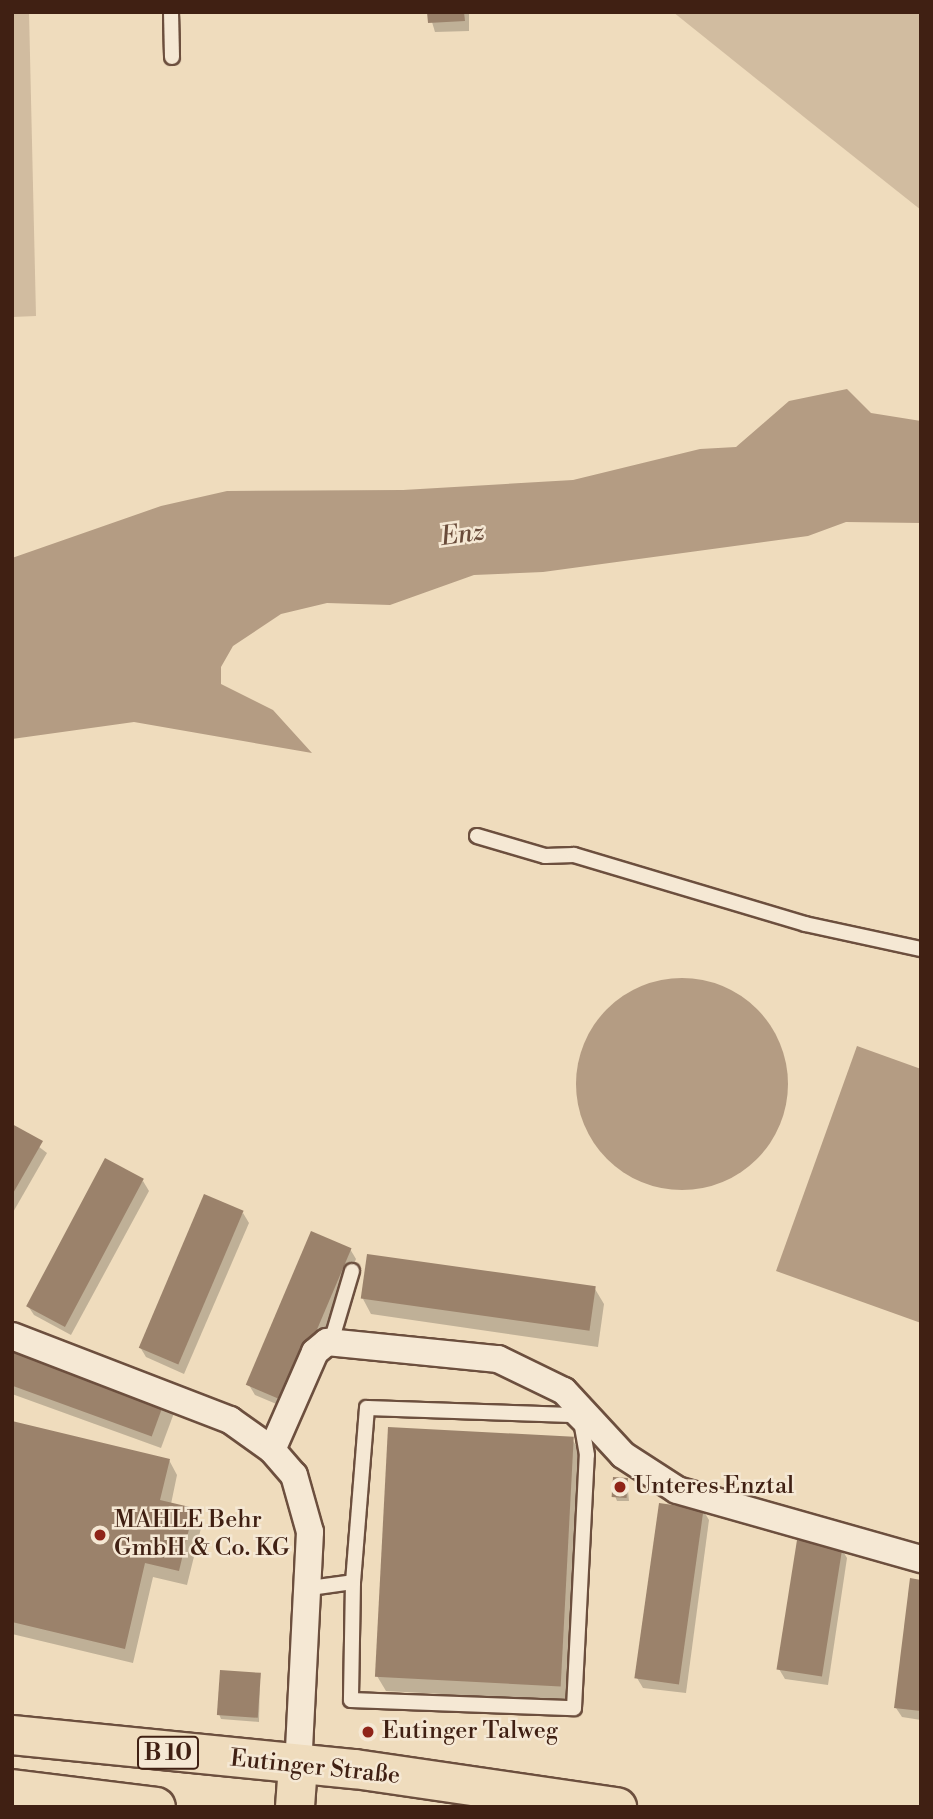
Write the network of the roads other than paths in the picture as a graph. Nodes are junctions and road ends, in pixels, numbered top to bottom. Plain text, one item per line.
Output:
1 (171, 12) edge
2 (172, 57) dead end
3 (477, 836) dead end
4 (921, 949) edge
5 (352, 1271) dead end
6 (12, 1336) edge
7 (331, 1342) junction
8 (272, 1450) junction
9 (921, 1559) edge
10 (353, 1582) junction
11 (310, 1588) junction
12 (12, 1735) edge
13 (298, 1765) junction
14 (12, 1789) edge
15 (156, 1807) edge
16 (295, 1807) edge
17 (617, 1807) edge

1 - 2 lane
3 - 4 lane
5 - 7 lane
6 - 8 street
7 - 8 street
7 - 9 street
8 - 11 street
10 - 10 lane
10 - 11 lane
11 - 13 street
12 - 13 main road, Eutinger Straße / B 10
13 - 16 main road
13 - 17 main road, Eutinger Straße / B 10
14 - 15 main road, B 10

